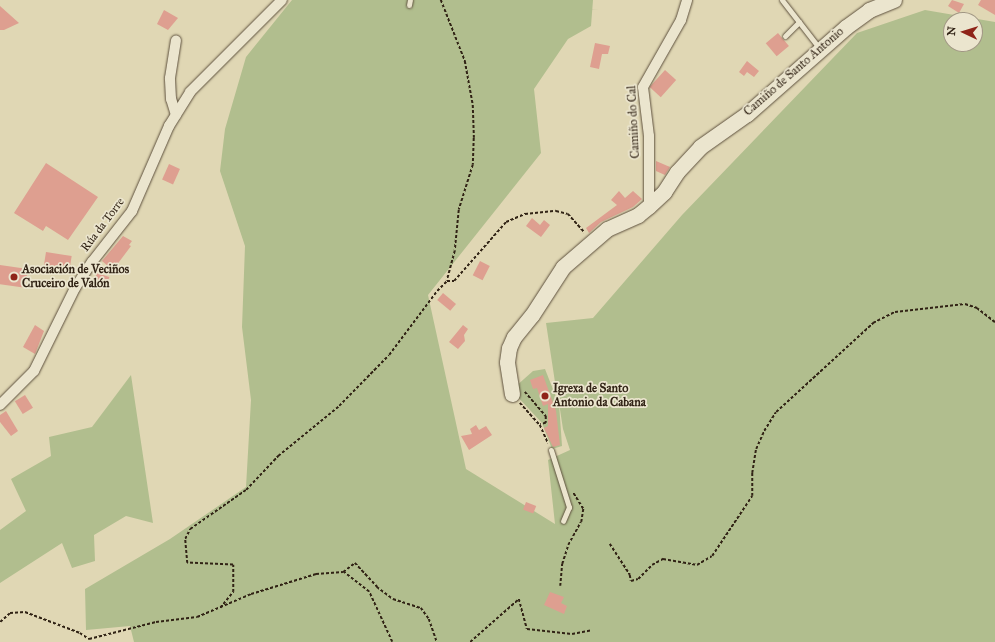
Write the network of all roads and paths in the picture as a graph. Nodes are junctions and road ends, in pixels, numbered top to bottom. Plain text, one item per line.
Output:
1 (282, 0) edge
2 (441, 0) edge
3 (687, 0) edge
4 (782, 0) edge
5 (894, 0) edge
6 (799, 22) junction
7 (785, 36) dead end
8 (176, 40) dead end
9 (821, 50) junction
10 (176, 115) junction
11 (649, 206) junction
12 (590, 241) junction
13 (447, 281) junction
14 (995, 322) edge
15 (518, 393) junction
16 (0, 405) edge
17 (551, 450) dead end
18 (563, 521) dead end
19 (610, 544) dead end
20 (343, 572) junction
21 (220, 608) junction
22 (0, 622) edge
23 (592, 630) dead end
24 (80, 633) dead end
25 (84, 636) junction
26 (392, 642) edge
27 (437, 642) edge
28 (470, 642) edge

1 - 10 street, Rúa da Torre
2 - 13 path
3 - 11 street, Camiño do Cal
4 - 6 lane
5 - 9 street, Camiño de Santo Antonio
6 - 7 lane
6 - 9 lane
8 - 10 street
9 - 11 street, Camiño de Santo Antonio
10 - 16 street, Rúa da Torre
11 - 12 street, Camiño de Santo Antonio
12 - 13 path
12 - 15 street, Camiño de Santo Antonio
13 - 21 path
14 - 19 path
15 - 15 path
17 - 18 lane
20 - 21 path
20 - 26 path
20 - 27 path
21 - 25 path
22 - 25 path
23 - 28 path
24 - 25 path

